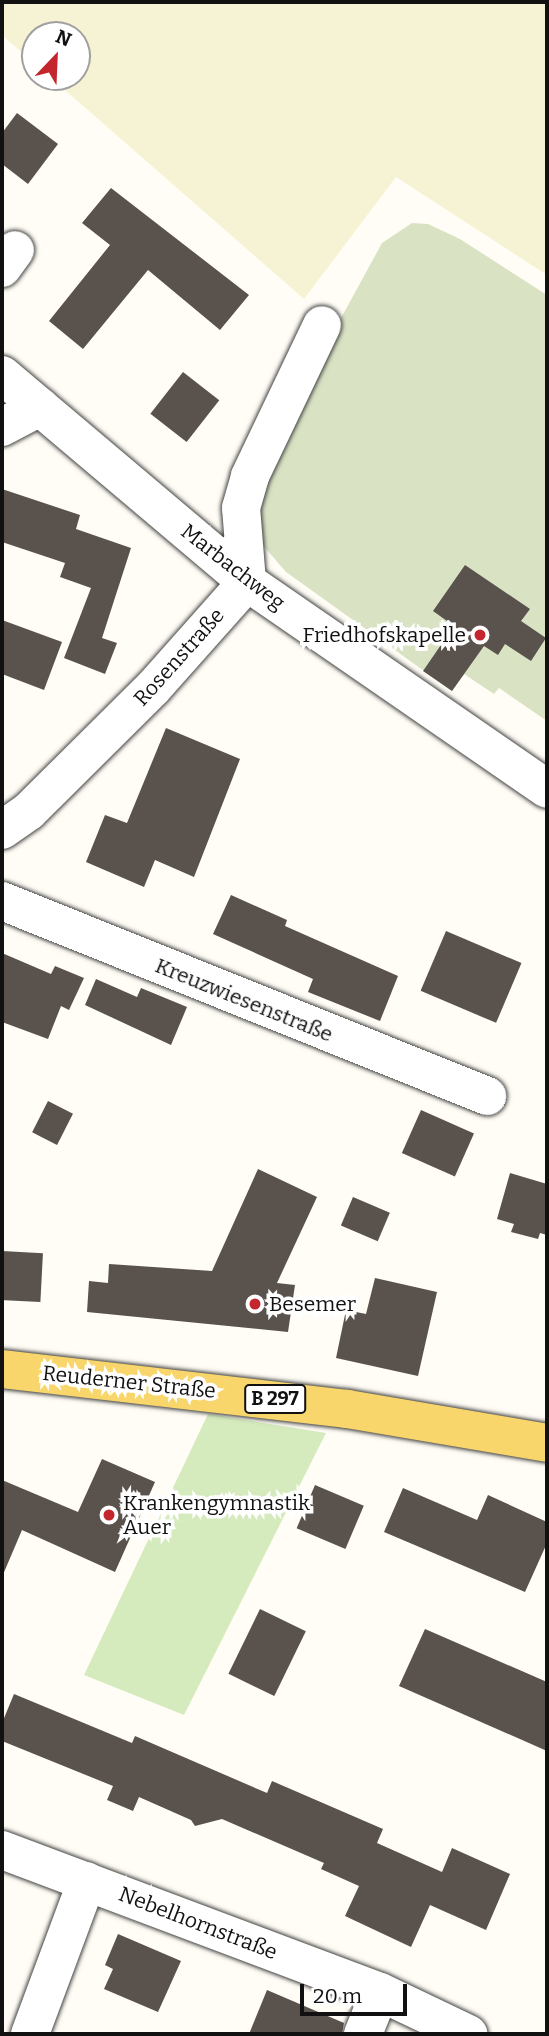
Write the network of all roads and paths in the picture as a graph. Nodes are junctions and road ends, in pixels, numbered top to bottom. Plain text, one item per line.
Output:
1 (322, 325) dead end
2 (2, 375) edge
3 (40, 407) junction
4 (2, 427) edge
5 (247, 582) junction
6 (547, 789) edge
7 (2, 830) edge
8 (2, 901) edge
9 (487, 1096) dead end
10 (2, 1369) edge
11 (547, 1443) edge
12 (2, 1850) edge
13 (87, 1881) junction
14 (380, 1992) junction
15 (30, 2034) edge
16 (363, 2034) edge
17 (468, 2034) edge

1 - 5 street
2 - 3 street, Marbachweg
3 - 4 street
3 - 5 street, Marbachweg
5 - 6 street, Marbachweg
5 - 7 street, Rosenstraße
8 - 9 street, Kreuzwiesenstraße
10 - 11 main road, Reuderner Straße / B 297
12 - 13 street, Nebelhornstraße
13 - 14 street, Nebelhornstraße
13 - 15 street
14 - 16 street
14 - 17 street, Nebelhornstraße

